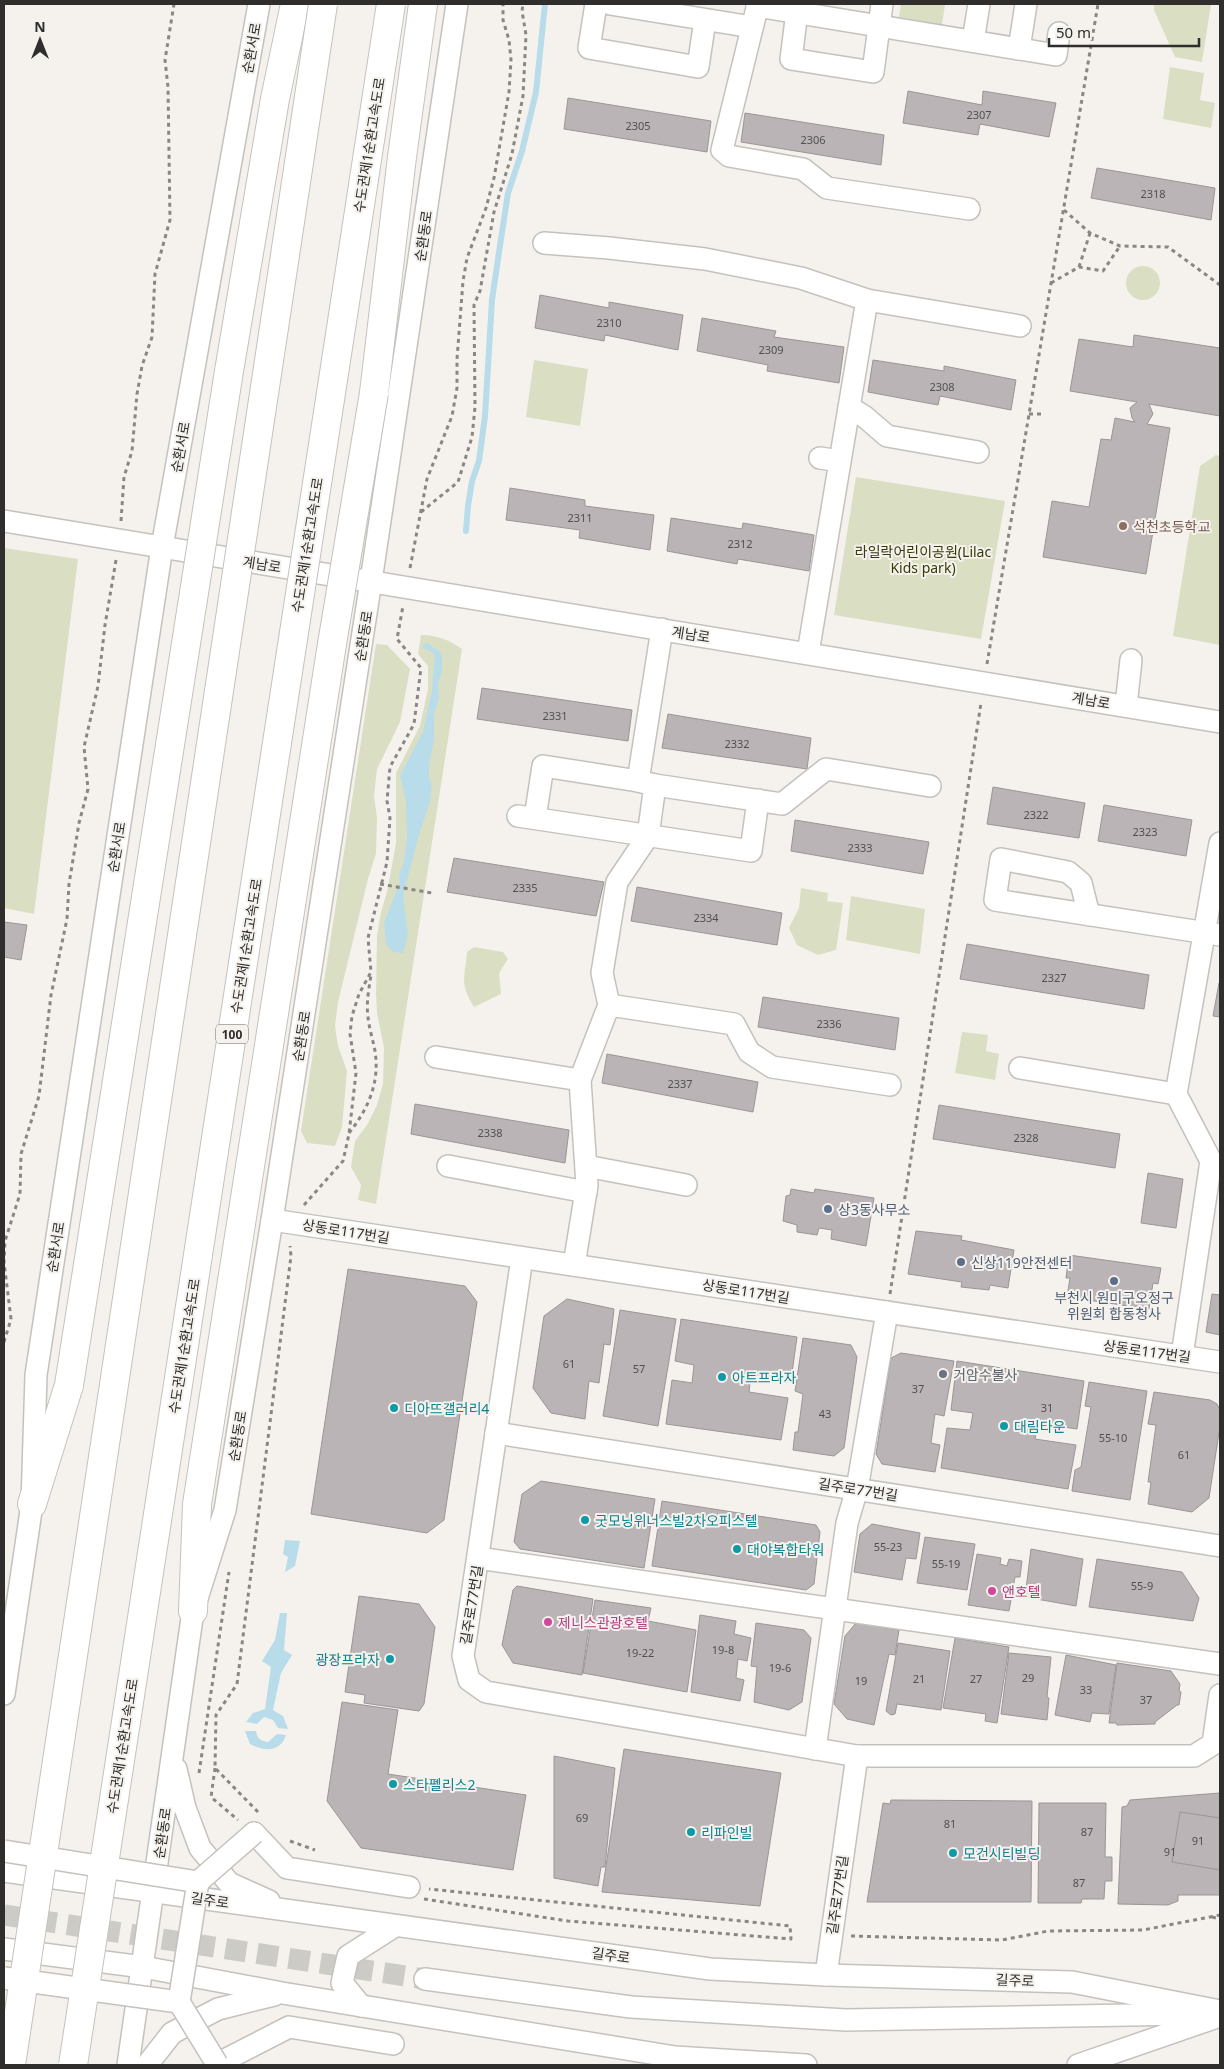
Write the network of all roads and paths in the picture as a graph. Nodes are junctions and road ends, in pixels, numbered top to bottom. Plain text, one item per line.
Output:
1 (174, 4) edge
2 (259, 4) edge
3 (295, 4) edge
4 (323, 4) edge
5 (391, 4) edge
6 (423, 4) edge
7 (457, 4) edge
8 (503, 4) edge
9 (523, 4) edge
10 (596, 4) edge
11 (610, 4) edge
12 (882, 4) edge
13 (979, 4) edge
14 (1026, 4) edge
15 (1098, 4) edge
16 (758, 5) edge
17 (797, 8) edge
18 (705, 20) junction
19 (879, 26) junction
20 (752, 27) junction
21 (1058, 33) dead end
22 (973, 41) junction
23 (1019, 49) junction
24 (969, 209) dead end
25 (1064, 209) junction
26 (1090, 233) junction
27 (544, 243) dead end
28 (1120, 246) junction
29 (1079, 267) junction
30 (1051, 283) junction
31 (1220, 284) edge
32 (867, 300) junction
33 (1020, 326) dead end
34 (849, 407) junction
35 (1029, 414) junction
36 (1044, 414) dead end
37 (978, 452) dead end
38 (421, 512) junction
39 (4, 521) edge
40 (119, 540) junction
41 (162, 547) junction
42 (371, 581) junction
43 (406, 587) junction
44 (662, 629) junction
45 (808, 653) junction
46 (1132, 660) dead end
47 (984, 682) junction
48 (1126, 706) junction
49 (1220, 722) edge
50 (647, 783) junction
51 (930, 786) dead end
52 (758, 800) junction
53 (648, 836) junction
54 (1220, 843) edge
55 (380, 884) junction
56 (432, 893) dead end
57 (1088, 915) dead end
58 (1212, 934) edge
59 (371, 972) junction
60 (610, 1004) junction
61 (436, 1057) dead end
62 (1020, 1068) dead end
63 (580, 1080) junction
64 (890, 1085) dead end
65 (1176, 1094) junction
66 (349, 1134) junction
67 (1215, 1162) edge
68 (448, 1166) dead end
69 (586, 1166) junction
70 (686, 1185) dead end
71 (586, 1192) junction
72 (280, 1221) junction
73 (522, 1258) junction
74 (574, 1265) junction
75 (887, 1312) junction
76 (4, 1342) edge
77 (1182, 1356) junction
78 (1220, 1362) edge
79 (496, 1433) junction
80 (858, 1489) junction
81 (32, 1504) junction
82 (1220, 1546) edge
83 (478, 1558) junction
84 (230, 1563) dead end
85 (192, 1610) junction
86 (835, 1610) junction
87 (1220, 1664) edge
88 (4, 1694) edge
89 (1220, 1695) edge
90 (815, 1749) junction
91 (173, 1754) junction
92 (857, 1756) junction
93 (214, 1768) junction
94 (199, 1777) dead end
95 (258, 1825) junction
96 (283, 1838) dead end
97 (4, 1851) edge
98 (319, 1852) dead end
99 (4, 1871) edge
100 (198, 1882) junction
101 (154, 1892) junction
102 (414, 1892) junction
103 (292, 1911) junction
104 (1220, 1917) edge
105 (395, 1926) junction
106 (850, 1936) dead end
107 (4, 1949) edge
108 (143, 1968) junction
109 (826, 1975) junction
110 (4, 1978) edge
111 (425, 1979) tunnel mouth
112 (282, 1993) junction
113 (179, 2002) junction
114 (361, 2006) junction
115 (1220, 2014) edge
116 (393, 2044) dead end
117 (11, 2065) edge
118 (73, 2065) edge
119 (128, 2065) edge
120 (147, 2065) edge
121 (806, 2065) edge
122 (1078, 2065) edge

1 - 40 path
2 - 41 street, 순환서로
3 - 81 highway, bridge
4 - 117 highway, bridge
5 - 118 highway, 수도권제1순환고속도로 / 100, bridge
6 - 85 highway, bridge
7 - 42 street, 순환동로
8 - 38 path
9 - 38 path
10 - 18 street
11 - 18 street
12 - 19 street
13 - 22 street
14 - 23 street
15 - 25 path
16 - 17 street
16 - 20 street
17 - 19 street
17 - 19 street
18 - 20 street
19 - 22 street
20 - 24 street
21 - 23 street
22 - 23 street
25 - 26 path
25 - 30 path
26 - 28 path
26 - 29 path
27 - 32 street
28 - 29 path
28 - 31 path
29 - 30 path
30 - 35 path
32 - 33 street
32 - 34 street
34 - 37 street
34 - 45 street
35 - 36 path
35 - 47 path
38 - 43 path
39 - 40 street, 계남로
40 - 41 street, 계남로
40 - 76 path
41 - 42 street, 계남로
41 - 81 street, 순환서로
42 - 43 street, 계남로
42 - 72 street, 순환동로
43 - 44 street, 계남로
43 - 55 path
44 - 45 street, 계남로
44 - 50 street
45 - 47 street, 계남로
46 - 48 street
47 - 48 street, 계남로
47 - 75 path
48 - 49 street, 계남로
50 - 52 street
50 - 53 street
50 - 53 street
51 - 52 street
52 - 53 street
53 - 60 street
54 - 58 street
55 - 56 path
55 - 59 path
57 - 58 street
58 - 65 street
59 - 66 path
59 - 66 path
60 - 63 street
60 - 64 street
61 - 63 street
62 - 65 street
63 - 69 street
65 - 67 street
66 - 72 path
67 - 77 street
68 - 71 street
69 - 70 street
69 - 71 street
71 - 74 street
72 - 73 street, 상동로117번길
72 - 85 street, 순환동로
72 - 93 path
73 - 74 street, 상동로117번길
73 - 79 street, 길주로77번길
74 - 75 street, 상동로117번길
75 - 77 street, 상동로117번길
75 - 80 street
77 - 78 street, 상동로117번길
79 - 80 street, 길주로77번길
79 - 83 street, 길주로77번길
80 - 82 street, 길주로77번길
80 - 86 street
81 - 88 street, 순환서로
83 - 86 street
83 - 90 street, 길주로77번길
84 - 94 path
85 - 91 street, 순환동로
86 - 87 street
86 - 90 street
89 - 92 street, 길주로77번길
90 - 92 street, 길주로77번길
91 - 101 street, 순환동로
91 - 103 street
92 - 109 street, 길주로77번길
93 - 95 path
93 - 95 path
95 - 100 street, bridge
95 - 102 street
96 - 98 path
97 - 100 street, bridge
99 - 101 street, 길주로
100 - 113 street, bridge
101 - 103 street, 길주로
101 - 108 street, 순환동로
102 - 102 path
103 - 105 street, 길주로
104 - 106 path
105 - 109 street, 길주로
105 - 114 street
107 - 108 street
108 - 112 street
108 - 119 street, 순환동로
109 - 115 street, 길주로
110 - 113 street, bridge
111 - 115 street
112 - 114 street
112 - 120 street
113 - 116 street, bridge
114 - 121 street
115 - 122 street

